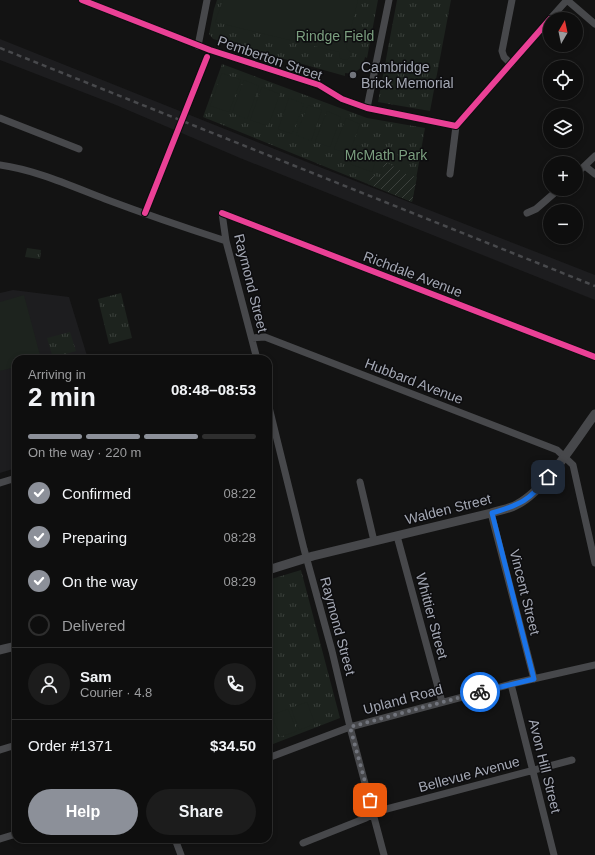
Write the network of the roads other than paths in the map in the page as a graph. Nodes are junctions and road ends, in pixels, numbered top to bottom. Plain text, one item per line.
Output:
1 (82, 0) edge
2 (207, 0) edge
3 (389, 0) edge
4 (512, 0) edge
5 (567, 0) edge
6 (556, 12) edge
7 (595, 24) edge
8 (543, 27) edge
9 (198, 46) junction
10 (511, 64) junction
11 (367, 108) junction
12 (0, 118) edge
13 (456, 126) junction
14 (80, 149) dead end
15 (595, 156) edge
16 (0, 165) edge
17 (585, 166) joint
18 (450, 174) dead end
19 (595, 174) edge
20 (551, 196) edge
21 (222, 213) joint
22 (527, 213) dead end
23 (226, 241) junction
24 (252, 338) junction
25 (256, 355) edge
26 (595, 357) edge
27 (595, 414) edge
28 (272, 419) edge
29 (564, 456) junction
30 (12, 479) edge
31 (360, 482) dead end
32 (0, 483) edge
33 (492, 513) junction
34 (397, 536) junction
35 (374, 541) junction
36 (306, 558) junction
37 (595, 563) edge
38 (272, 569) edge
39 (12, 649) edge
40 (0, 650) edge
41 (595, 665) edge
42 (534, 679) junction
43 (511, 684) junction
44 (442, 702) junction
45 (350, 727) junction
46 (12, 746) edge
47 (0, 750) edge
48 (272, 756) edge
49 (572, 760) dead end
50 (533, 770) junction
51 (373, 814) junction
52 (12, 835) edge
53 (0, 839) edge
54 (176, 843) edge
55 (303, 843) dead end
56 (181, 855) edge
57 (384, 855) edge
58 (554, 855) edge

1 - 9 street, Pemberton Street
2 - 9 street
3 - 11 street
4 - 10 street
5 - 6 street
5 - 7 street
8 - 10 street
9 - 11 street, Pemberton Street
10 - 13 street
11 - 13 street, Pemberton Street
12 - 14 street
13 - 18 street
15 - 17 street
16 - 23 street
17 - 19 street
20 - 22 street
21 - 23 street, Raymond Street
21 - 26 street, Richdale Avenue
23 - 24 street, Raymond Street
24 - 25 street, Raymond Street
24 - 29 street, Hubbard Avenue
27 - 29 street, Walden Street
28 - 36 street, Raymond Street
29 - 33 street, Walden Street
29 - 37 street
30 - 32 street
31 - 35 street
33 - 34 street, Walden Street
33 - 42 street, Vincent Street
34 - 35 street, Walden Street
34 - 44 street, Whittier Street
35 - 36 street, Walden Street
36 - 38 street, Walden Street
36 - 45 street, Raymond Street
39 - 40 street
41 - 42 street, Upland Road
42 - 43 street, Upland Road
43 - 44 street, Upland Road
43 - 50 street, Avon Hill Street
44 - 45 street, Upland Road
45 - 48 street, Upland Road
45 - 51 street, Raymond Street
46 - 47 street
49 - 50 street, Bellevue Avenue
50 - 51 street, Bellevue Avenue
50 - 58 street, Avon Hill Street
51 - 55 street, Bellevue Avenue
51 - 57 street, Raymond Street
52 - 53 street
54 - 56 street

